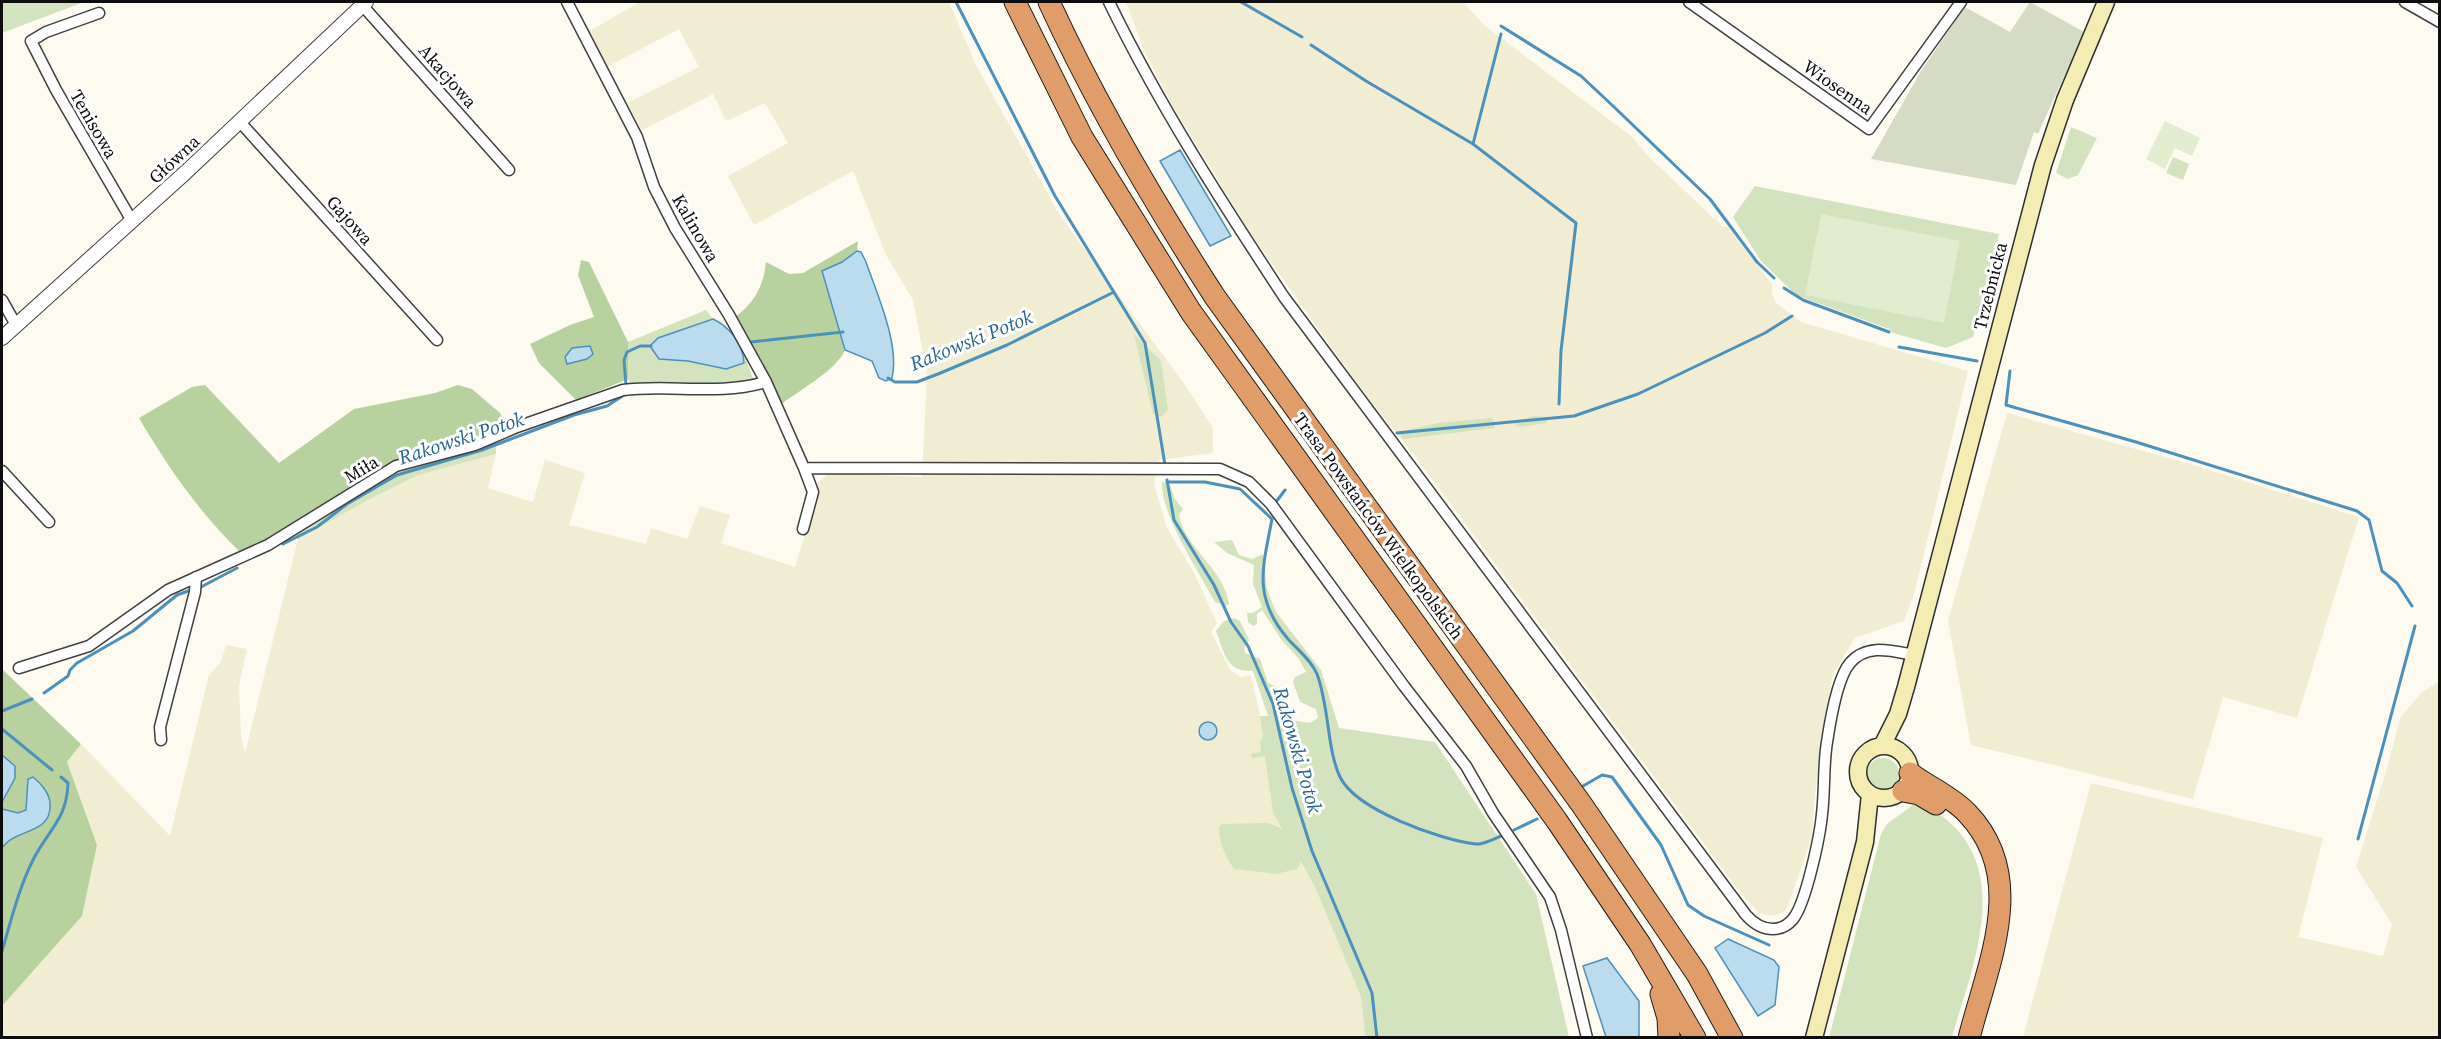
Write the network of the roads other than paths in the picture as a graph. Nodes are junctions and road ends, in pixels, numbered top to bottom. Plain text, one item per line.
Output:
1 (567, 2) edge
2 (1015, 2) edge
3 (1049, 2) edge
4 (1109, 2) edge
5 (1689, 2) edge
6 (1961, 2) edge
7 (2106, 2) edge
8 (2405, 2) edge
9 (364, 3) edge
10 (99, 13) dead end
11 (2439, 22) edge
12 (240, 122) junction
13 (509, 170) dead end
14 (132, 221) junction
15 (2, 300) edge
16 (16, 325) junction
17 (2, 338) edge
18 (437, 340) dead end
19 (766, 382) junction
20 (804, 468) junction
21 (2, 471) edge
22 (49, 522) dead end
23 (803, 529) dead end
24 (196, 577) junction
25 (1914, 655) junction
26 (19, 668) dead end
27 (1898, 714) junction
28 (161, 740) dead end
29 (1882, 746) junction
30 (1899, 751) junction
31 (1900, 787) junction
32 (1870, 794) junction
33 (1866, 842) junction
34 (1640, 944) junction
35 (1587, 1038) edge
36 (1669, 1038) edge
37 (1695, 1038) edge
38 (1732, 1038) edge
39 (1814, 1038) edge
40 (1958, 1038) edge
41 (1969, 1038) edge

1 - 19 street, Kalinowa
2 - 34 highway, Trasa Powstańców Wielkopolskich
3 - 38 highway, Trasa Powstańców Wielkopolskich
4 - 25 street
5 - 6 street, Wiosenna
7 - 25 main road, Trzebnicka
8 - 11 street
9 - 12 street, Główna
9 - 13 street, Akacjowa
10 - 14 street, Tenisowa
12 - 14 street, Główna
12 - 18 street, Gajowa
14 - 16 street, Główna
15 - 16 street
16 - 17 street, Główna
19 - 20 street, Kalinowa
19 - 24 street, Miła
20 - 23 street, Kalinowa
20 - 35 street
21 - 22 street
24 - 26 street, Miła
24 - 28 street
25 - 27 main road, Trzebnicka
27 - 29 main road
27 - 30 main road
29 - 30 main road
29 - 32 main road
30 - 31 main road
31 - 32 main road
31 - 33 main road
31 - 40 highway
31 - 41 highway
32 - 33 main road
33 - 39 main road
34 - 36 highway
34 - 37 highway, Trasa Powstańców Wielkopolskich

